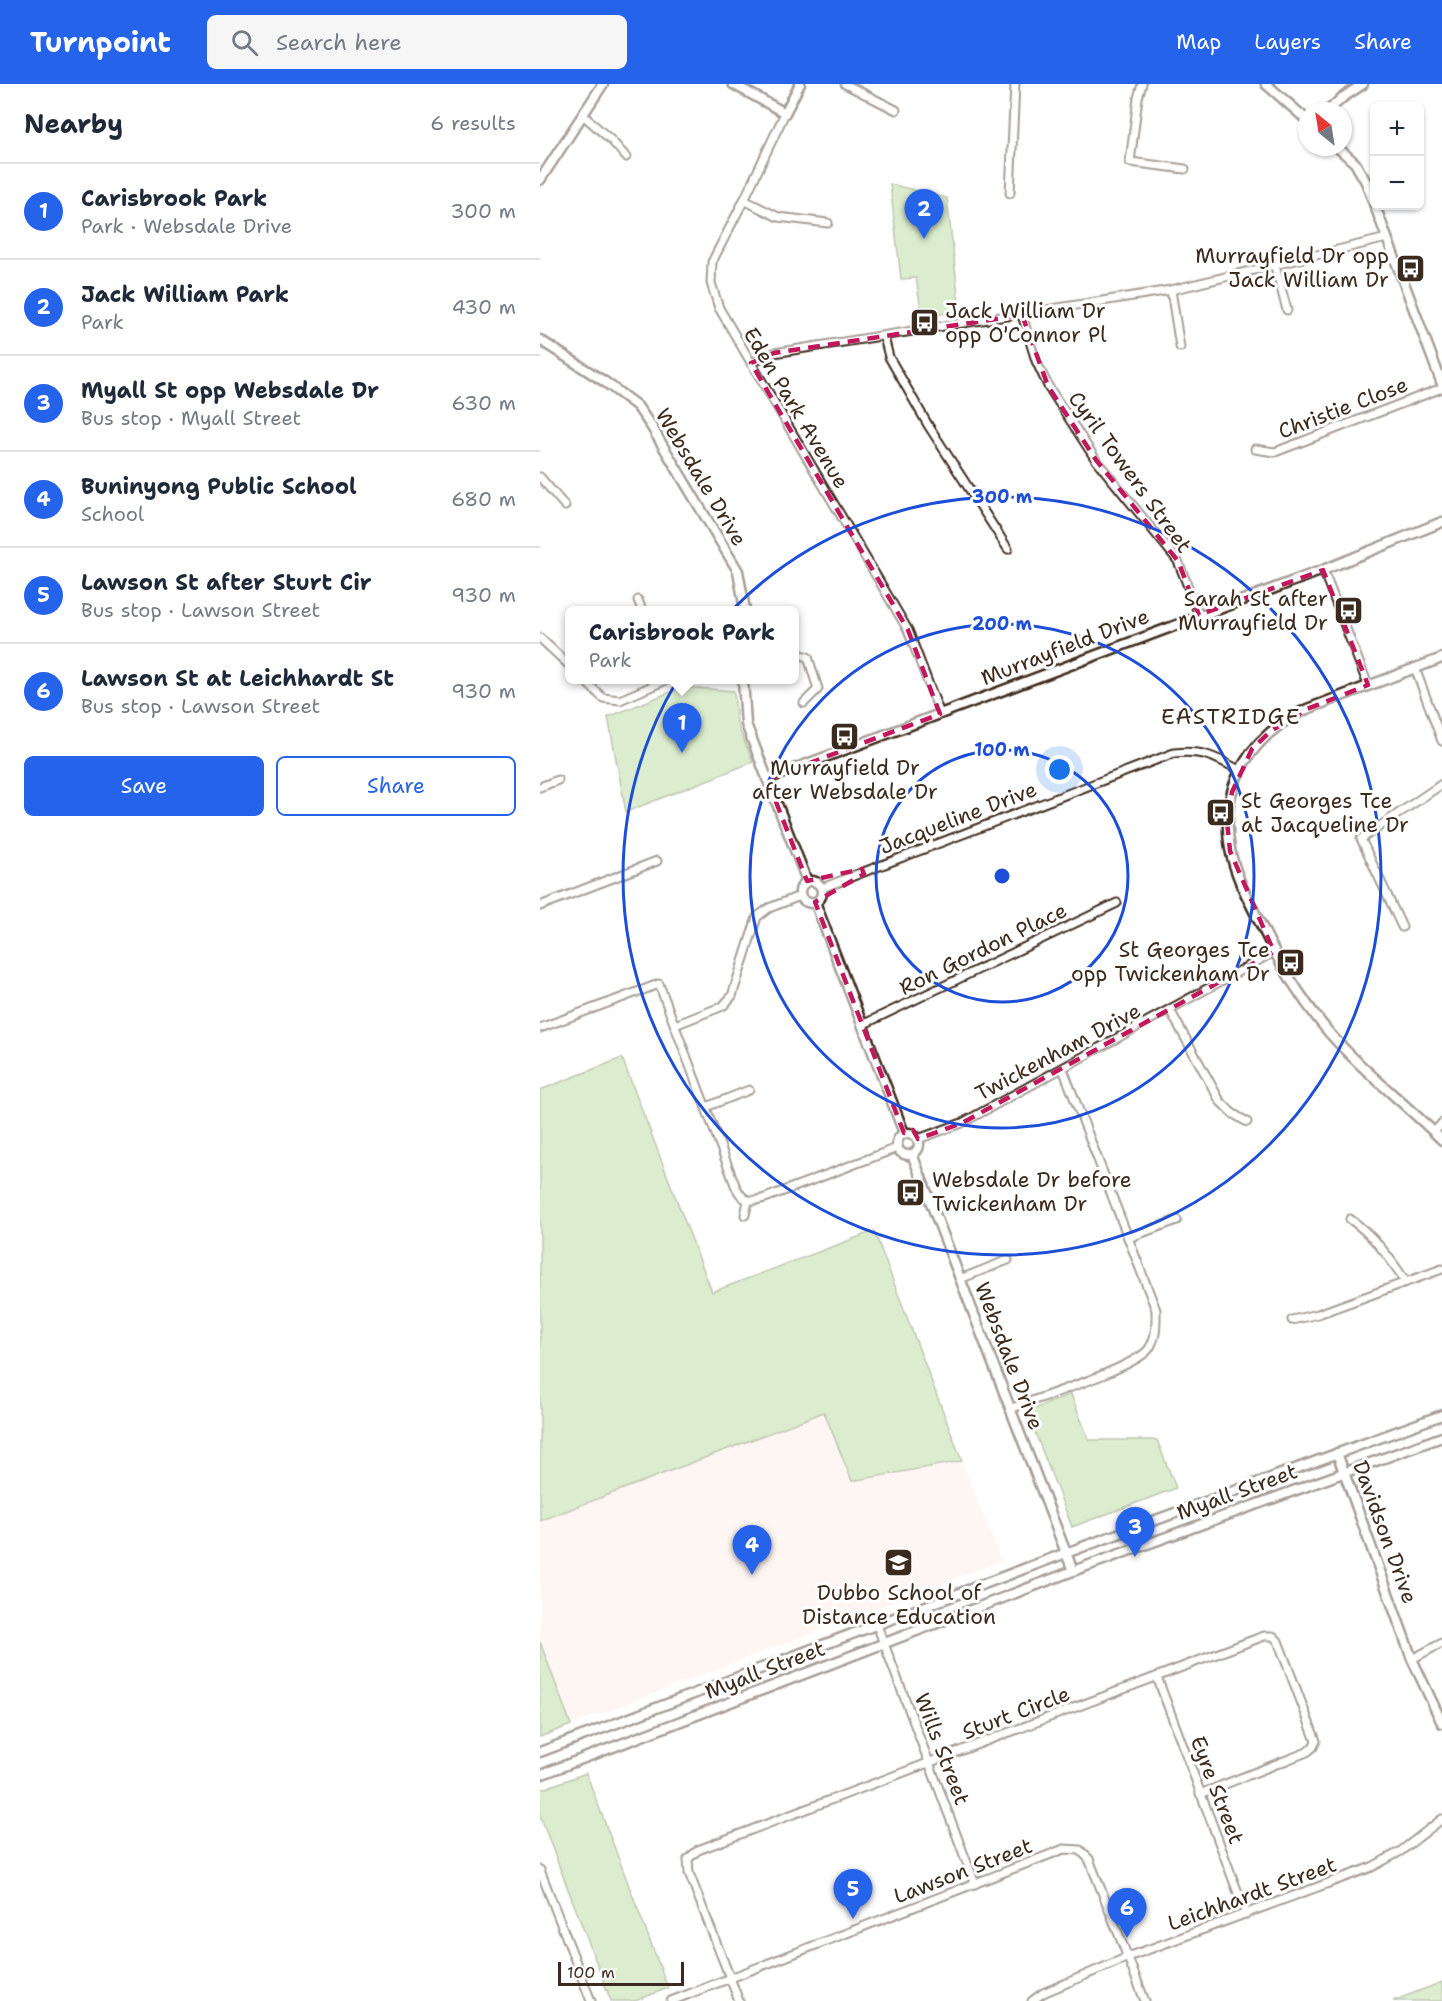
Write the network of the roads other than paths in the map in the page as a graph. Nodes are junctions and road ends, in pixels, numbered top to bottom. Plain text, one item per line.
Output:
1 (603, 84) edge
2 (733, 84) edge
3 (800, 84) edge
4 (845, 84) edge
5 (1015, 84) edge
6 (1142, 84) edge
7 (1266, 84) edge
8 (1363, 84) edge
9 (1338, 102) edge
10 (896, 110) dead end
11 (1298, 112) edge
12 (785, 113) junction
13 (583, 115) junction
14 (1347, 156) edge
15 (626, 157) dead end
16 (1185, 169) dead end
17 (540, 180) edge
18 (1010, 193) dead end
19 (744, 200) junction
20 (828, 223) dead end
21 (1387, 238) junction
22 (1275, 266) junction
23 (1171, 290) junction
24 (1287, 310) dead end
25 (1022, 315) junction
26 (884, 337) junction
27 (540, 339) edge
28 (1180, 347) dead end
29 (751, 363) junction
30 (1442, 386) edge
31 (1255, 449) dead end
32 (540, 477) edge
33 (565, 506) dead end
34 (1442, 522) edge
35 (1008, 549) dead end
36 (1323, 570) junction
37 (638, 600) dead end
38 (640, 606) edge
39 (744, 606) edge
40 (1199, 615) junction
41 (540, 638) edge
42 (799, 654) edge
43 (1442, 658) edge
44 (565, 661) edge
45 (1415, 668) junction
46 (588, 684) edge
47 (657, 684) edge
48 (743, 684) edge
49 (1368, 685) junction
50 (804, 703) dead end
51 (940, 714) junction
52 (1442, 741) edge
53 (1240, 771) junction
54 (767, 779) junction
55 (558, 780) dead end
56 (1442, 784) edge
57 (540, 787) edge
58 (657, 861) dead end
59 (807, 881) junction
60 (822, 888) junction
61 (800, 896) junction
62 (815, 902) junction
63 (1117, 903) dead end
64 (540, 906) edge
65 (1402, 927) dead end
66 (1274, 952) junction
67 (1170, 1010) junction
68 (675, 1025) junction
69 (862, 1025) junction
70 (540, 1028) edge
71 (1063, 1069) junction
72 (749, 1090) dead end
73 (706, 1107) junction
74 (1247, 1122) dead end
75 (1442, 1123) edge
76 (1434, 1132) junction
77 (904, 1133) junction
78 (918, 1139) junction
79 (1442, 1140) edge
80 (897, 1148) junction
81 (912, 1154) junction
82 (748, 1202) junction
83 (745, 1215) dead end
84 (1350, 1219) dead end
85 (1177, 1220) dead end
86 (1128, 1238) junction
87 (1008, 1260) dead end
88 (1442, 1269) edge
89 (960, 1279) junction
90 (1406, 1282) junction
91 (1292, 1320) dead end
92 (1010, 1409) junction
93 (1442, 1414) edge
94 (1442, 1437) edge
95 (1337, 1453) junction
96 (1344, 1472) junction
97 (1066, 1553) junction
98 (1073, 1571) junction
99 (877, 1625) junction
100 (1442, 1643) edge
101 (884, 1644) junction
102 (1412, 1659) junction
103 (1157, 1677) junction
104 (1442, 1723) edge
105 (540, 1752) edge
106 (930, 1763) junction
107 (540, 1775) edge
108 (1200, 1794) junction
109 (1442, 1819) edge
110 (540, 1870) edge
111 (975, 1884) junction
112 (1246, 1914) junction
113 (1128, 1958) junction
114 (730, 1978) junction
115 (591, 2001) edge
116 (671, 2001) edge
117 (739, 2001) edge
118 (1032, 2001) edge
119 (1145, 2001) edge

1 - 13 street
2 - 12 street
3 - 12 street
4 - 10 street
5 - 18 street
6 - 16 street
7 - 11 street
8 - 9 street
12 - 19 street, Eden Park Avenue
13 - 15 street
13 - 17 street
14 - 21 street
19 - 20 street
19 - 29 street, Eden Park Avenue
21 - 22 street
21 - 30 street
22 - 23 street
22 - 24 street
23 - 25 street
23 - 28 street
25 - 26 street
25 - 40 street, Cyril Towers Street
26 - 29 street
26 - 35 street
27 - 39 street, Websdale Drive
29 - 51 street, Eden Park Avenue
30 - 31 street, Christie Close
32 - 33 street
34 - 36 street, Murrayfield Drive
36 - 40 street, Murrayfield Drive
36 - 49 street
37 - 38 street
40 - 51 street, Murrayfield Drive
41 - 44 street
42 - 50 street
43 - 45 street
45 - 49 street
45 - 52 street
46 - 47 street
48 - 54 street
49 - 53 street
51 - 54 street, Murrayfield Drive
53 - 60 street, Jacqueline Drive
53 - 66 street
54 - 59 street
55 - 57 street
56 - 65 street
58 - 64 street
59 - 60 street
59 - 61 street
60 - 62 street
61 - 62 street
61 - 68 street
62 - 69 street
63 - 69 street, Ron Gordon Place
66 - 67 street, Twickenham Drive
66 - 76 street
67 - 71 street, Twickenham Drive
67 - 74 street
68 - 70 street
68 - 73 street
69 - 77 street
71 - 78 street, Twickenham Drive
71 - 86 street
72 - 73 street
73 - 82 street
75 - 76 street
76 - 79 street
77 - 78 street
77 - 80 street
78 - 81 street
80 - 81 street
80 - 82 street
81 - 89 street, Websdale Drive
82 - 83 street
84 - 90 street
85 - 86 street
86 - 92 street
87 - 89 street
88 - 90 street
89 - 92 street, Websdale Drive
90 - 91 street
92 - 97 street, Websdale Drive
93 - 95 street, Myall Street
94 - 96 street, Myall Street
95 - 96 street, Davidson Drive
95 - 97 street, Myall Street
96 - 98 street, Myall Street
96 - 102 street, Davidson Drive
97 - 98 street, Websdale Drive
97 - 99 street, Myall Street
98 - 101 street, Myall Street
99 - 101 street, Wills Street
99 - 105 street, Myall Street
100 - 102 street
101 - 106 street, Wills Street
101 - 107 street, Myall Street
102 - 104 street, Davidson Drive
103 - 106 street, Sturt Circle
103 - 108 street, Eyre Street
103 - 108 street, Sturt Circle
106 - 111 street, Wills Street
106 - 114 street, Sturt Circle
108 - 112 street, Eyre Street
109 - 112 street, Leichhardt Street
110 - 115 street
111 - 113 street, Lawson Street
111 - 114 street, Lawson Street
112 - 113 street, Leichhardt Street
113 - 118 street, Leichhardt Street
113 - 119 street, Lawson Street
114 - 116 street, Lawson Street
114 - 117 street, Sturt Circle

